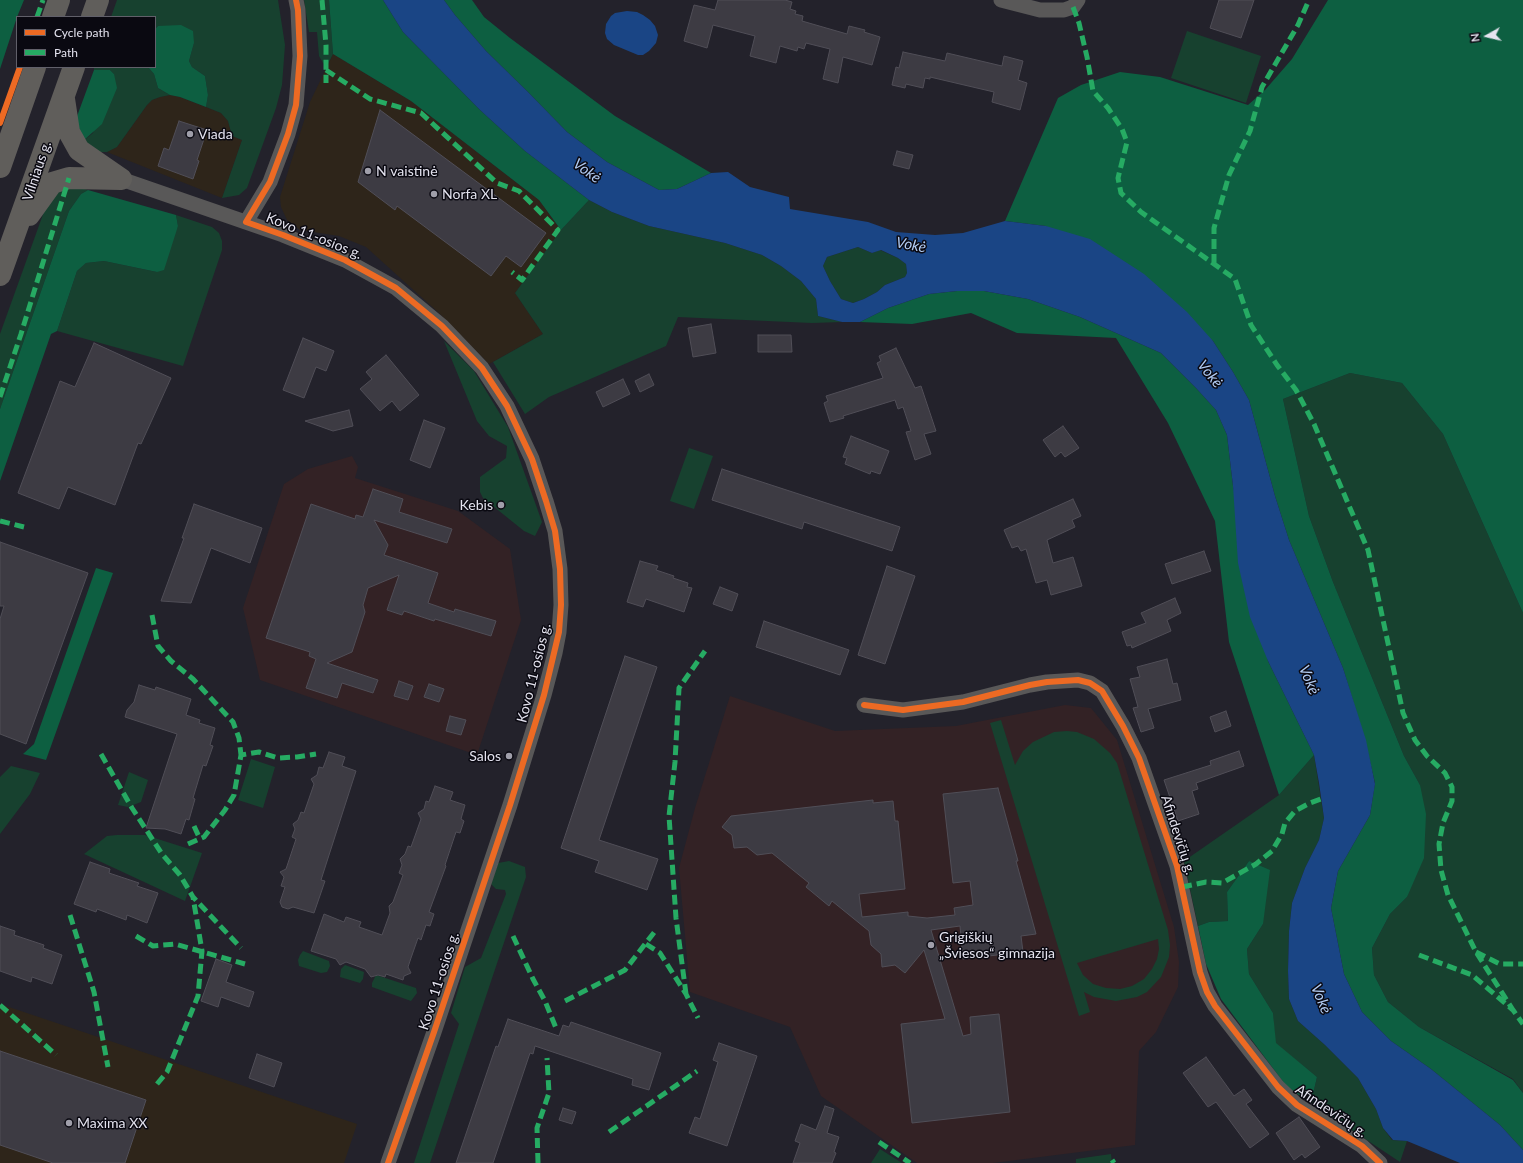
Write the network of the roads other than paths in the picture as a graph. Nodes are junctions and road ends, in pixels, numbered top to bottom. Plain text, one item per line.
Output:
1 (59, 0) edge
2 (98, 0) edge
3 (296, 0) edge
4 (1001, 0) edge
5 (1078, 0) edge
6 (53, 16) edge
7 (92, 16) edge
8 (35, 68) edge
9 (74, 68) edge
10 (64, 95) junction
11 (0, 167) edge
12 (121, 179) junction
13 (246, 222) junction
14 (9, 249) junction
15 (0, 275) edge
16 (864, 706) dead end
17 (388, 1163) edge
18 (1380, 1163) edge

1 - 6 highway
2 - 7 highway
3 - 13 street
4 - 5 street
8 - 11 highway
9 - 10 highway, Vilniaus g.
10 - 12 highway
10 - 14 highway, Vilniaus g.
12 - 13 street, Kovo 11-osios g.
12 - 14 highway
13 - 17 street, Kovo 11-osios g.
14 - 15 highway, Vilniaus g.
16 - 18 street, Afindevičių g.

